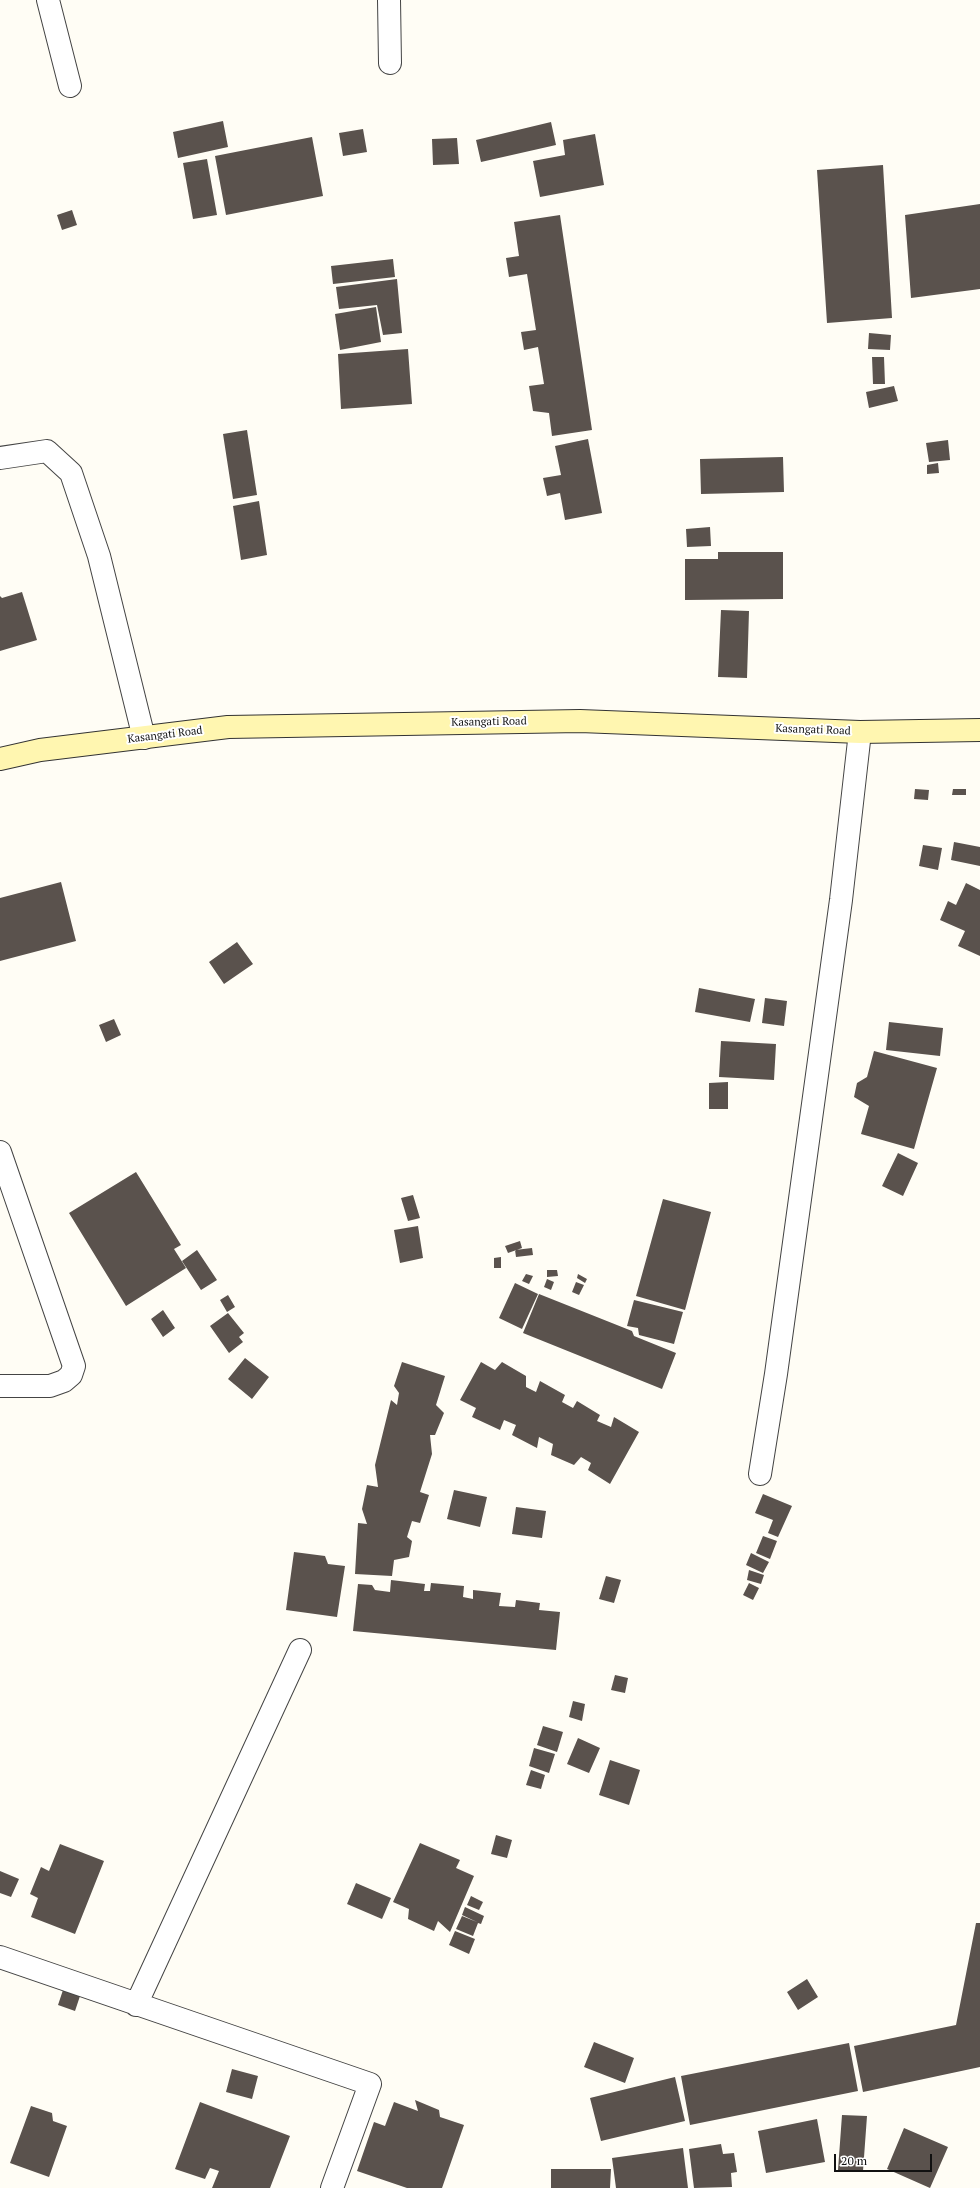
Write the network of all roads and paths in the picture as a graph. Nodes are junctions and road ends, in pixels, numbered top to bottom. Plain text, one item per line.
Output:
1 (48, 0) edge
2 (389, 0) edge
3 (390, 63) dead end
4 (70, 86) dead end
5 (0, 458) edge
6 (980, 730) edge
7 (860, 732) junction
8 (144, 738) junction
9 (0, 759) edge
10 (0, 1152) edge
11 (0, 1386) edge
12 (760, 1474) dead end
13 (300, 1650) dead end
14 (0, 1957) edge
15 (136, 2005) junction
16 (332, 2188) edge

1 - 4 street
2 - 3 street
5 - 8 street
6 - 7 street, Kasangati Road
7 - 8 street, Kasangati Road
7 - 12 street
8 - 9 street, Kasangati Road
10 - 11 street
13 - 15 street
14 - 15 street
15 - 16 street

